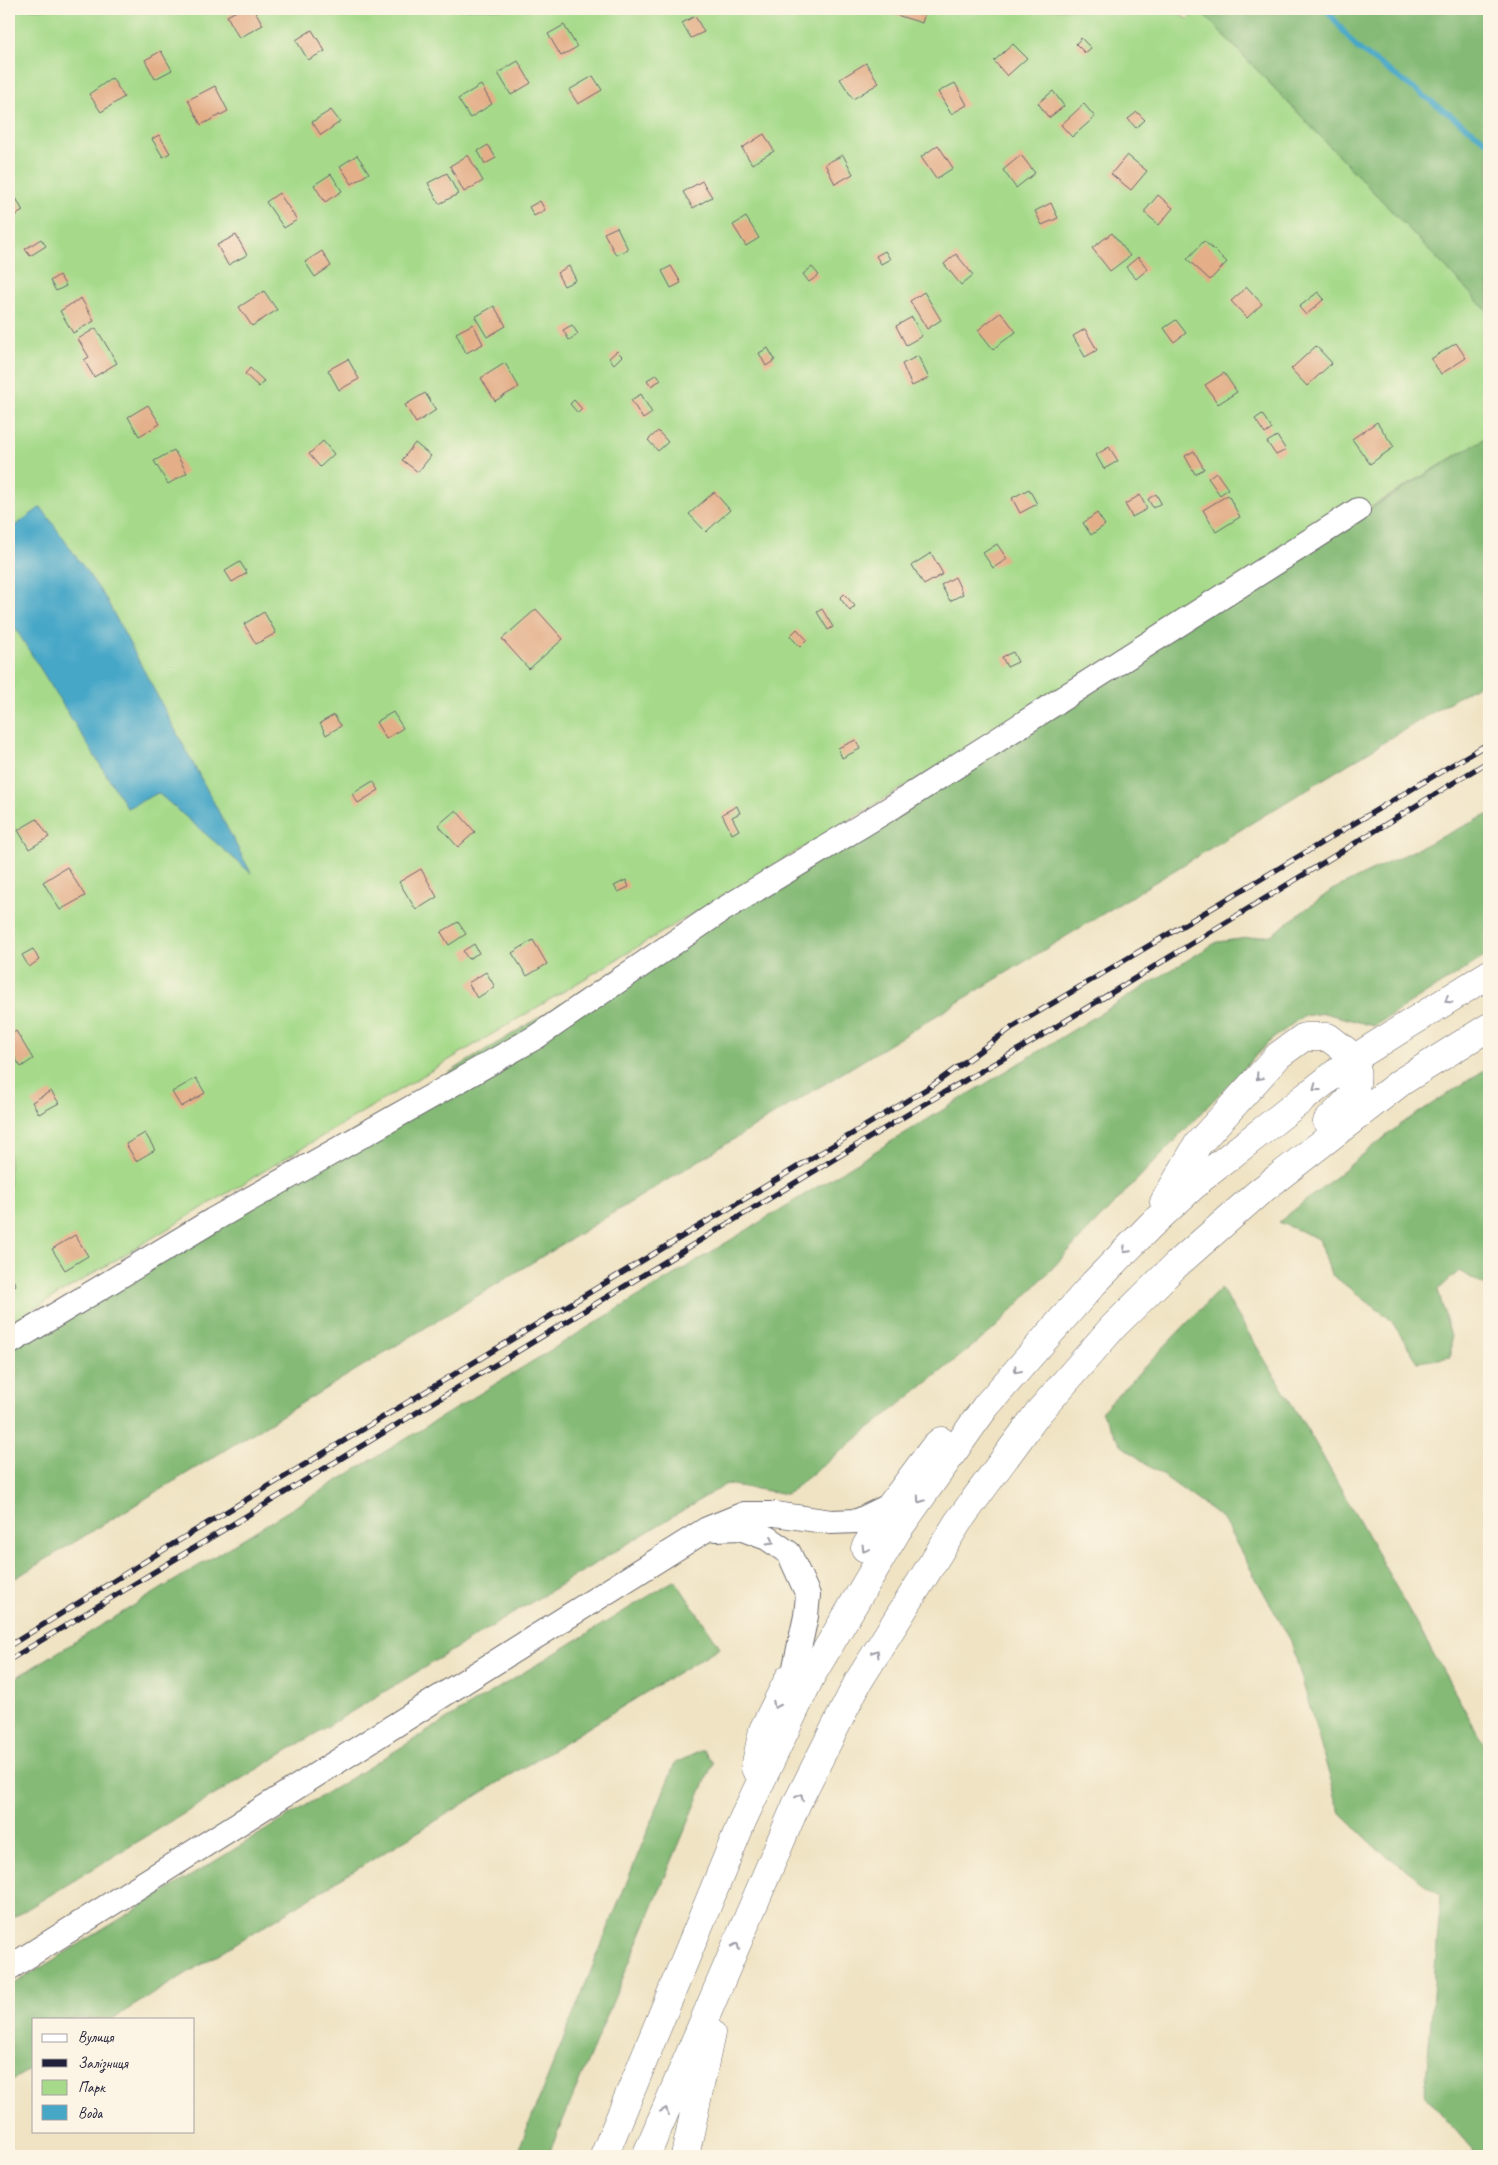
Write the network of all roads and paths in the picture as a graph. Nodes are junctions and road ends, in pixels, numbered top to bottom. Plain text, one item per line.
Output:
1 (1358, 510) dead end
2 (1489, 974) edge
3 (1489, 1027) edge
4 (1355, 1058) junction
5 (1258, 1193) junction
6 (1150, 1226) junction
7 (9, 1343) edge
8 (986, 1406) junction
9 (891, 1505) junction
10 (707, 1529) junction
11 (795, 1667) junction
12 (743, 1819) junction
13 (9, 1968) edge
14 (723, 1974) junction
15 (604, 2156) edge
16 (646, 2156) edge
17 (685, 2156) edge

1 - 7 street
2 -> 4 highway
3 - 5 highway
4 - 5 highway
4 -> 6 highway
4 -> 6 highway
14 -> 5 highway
6 -> 8 highway
8 - 9 highway
8 -> 12 highway
9 - 10 street
9 -> 11 highway
10 -> 11 street
10 - 13 street
11 -> 12 highway
12 - 15 highway
16 -> 14 highway
14 - 17 highway

